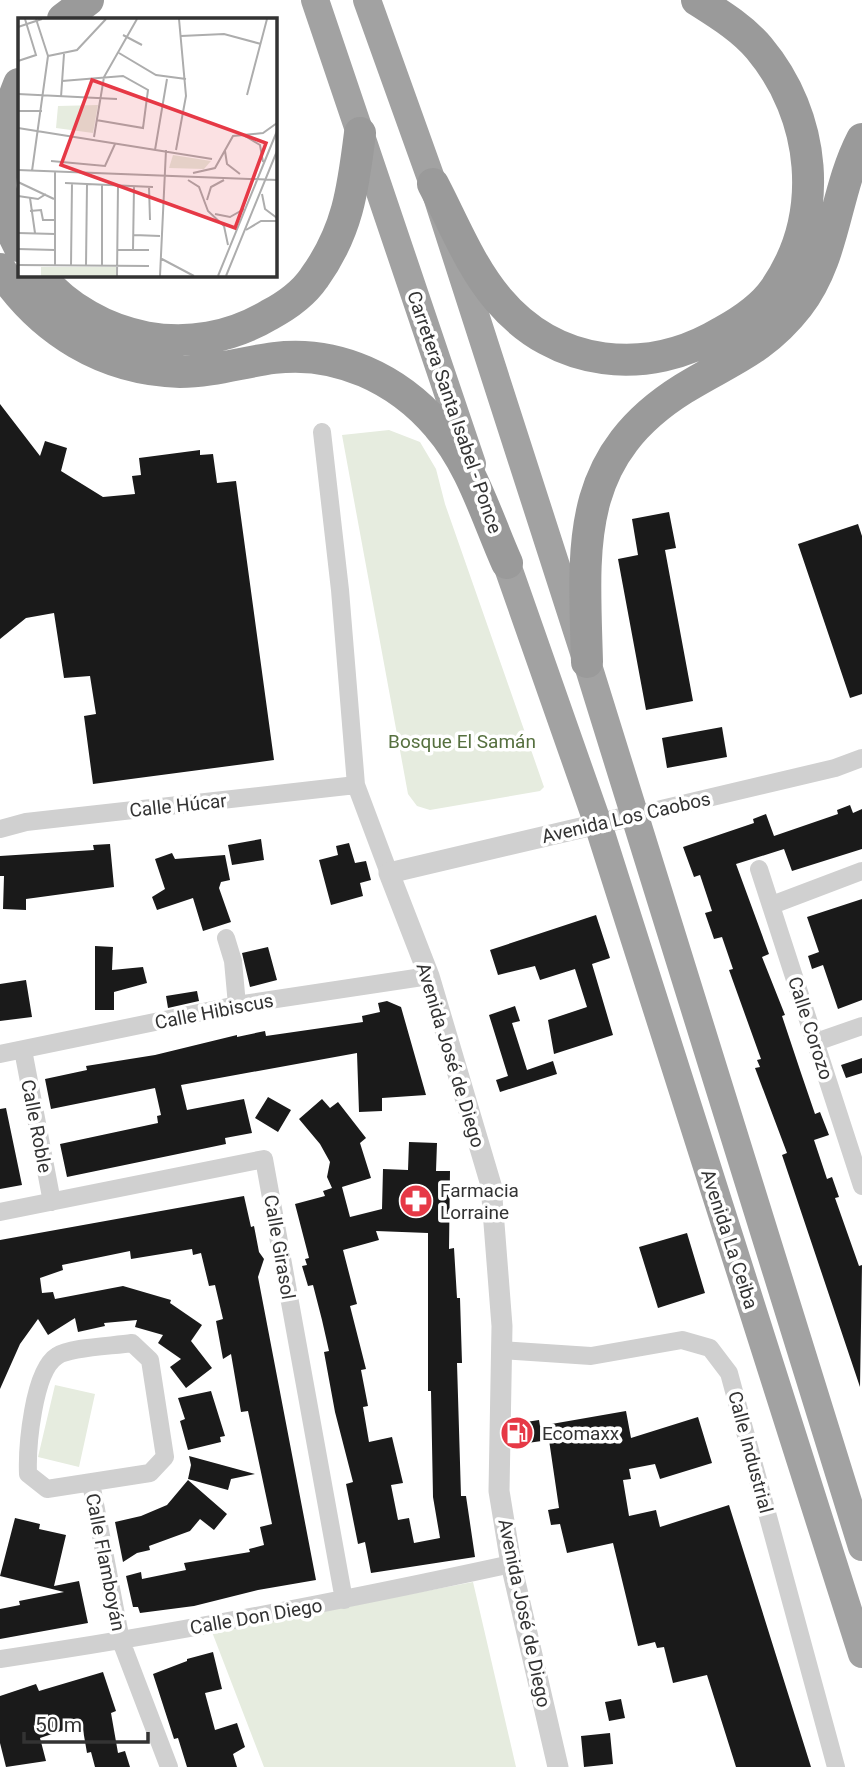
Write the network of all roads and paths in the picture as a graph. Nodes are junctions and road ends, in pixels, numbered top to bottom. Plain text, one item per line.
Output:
1 (88, 0) edge
2 (315, 0) edge
3 (367, 0) edge
4 (697, 0) edge
5 (64, 18) edge
6 (18, 87) edge
7 (360, 133) junction
8 (862, 139) edge
9 (433, 184) junction
10 (0, 187) edge
11 (18, 244) edge
12 (0, 269) edge
13 (39, 276) edge
14 (322, 432) dead end
15 (507, 563) junction
16 (587, 662) junction
17 (862, 758) edge
18 (356, 785) junction
19 (636, 815) junction
20 (598, 824) junction
21 (0, 829) edge
22 (760, 869) dead end
23 (862, 871) edge
24 (389, 873) junction
25 (772, 905) junction
26 (226, 938) dead end
27 (429, 976) junction
28 (237, 1005) junction
29 (862, 1026) edge
30 (816, 1042) junction
31 (23, 1050) junction
32 (0, 1054) edge
33 (862, 1186) edge
34 (52, 1202) junction
35 (0, 1212) edge
36 (501, 1350) junction
37 (91, 1483) junction
38 (862, 1547) edge
39 (511, 1564) junction
40 (344, 1600) junction
41 (121, 1642) junction
42 (862, 1654) edge
43 (0, 1658) edge
44 (169, 1767) edge
45 (558, 1767) edge
46 (836, 1767) edge

1 - 5 highway
2 - 7 highway, Carretera Santa Isabel - Ponce
3 - 9 highway
4 - 9 highway
6 - 10 highway
7 - 13 highway
7 - 15 highway, Carretera Santa Isabel - Ponce
8 - 16 highway
9 - 16 highway
10 - 11 highway
12 - 15 highway
14 - 18 street, Avenida José de Diego
15 - 20 highway, Carretera Santa Isabel - Ponce
16 - 19 highway
17 - 19 street, Avenida Los Caobos
18 - 21 street, Calle Húcar
18 - 24 street, Avenida José de Diego
19 - 20 street, Avenida Los Caobos
19 - 38 highway, Avenida La Ceiba
20 - 24 street, Avenida Los Caobos
20 - 42 highway, Avenida La Ceiba
22 - 25 street, Calle Corozo
23 - 25 street
24 - 27 street, Avenida José de Diego
25 - 30 street, Calle Corozo
26 - 28 street
27 - 28 street, Calle Hibiscus
27 - 36 street, Avenida José de Diego
28 - 31 street, Calle Hibiscus
29 - 30 street
30 - 33 street, Calle Corozo
31 - 32 street, Calle Hibiscus
31 - 34 street, Calle Roble
34 - 35 street, Calle Girasol
34 - 40 street, Calle Girasol
36 - 39 street, Avenida José de Diego
36 - 46 street, Calle Industrial
37 - 37 street, Calle Flamboyán
37 - 41 street, Calle Flamboyán
39 - 40 street, Calle Don Diego
39 - 45 street, Avenida José de Diego
40 - 41 street, Calle Don Diego
41 - 43 street, Calle Don Diego
41 - 44 street, Calle Flamboyán

